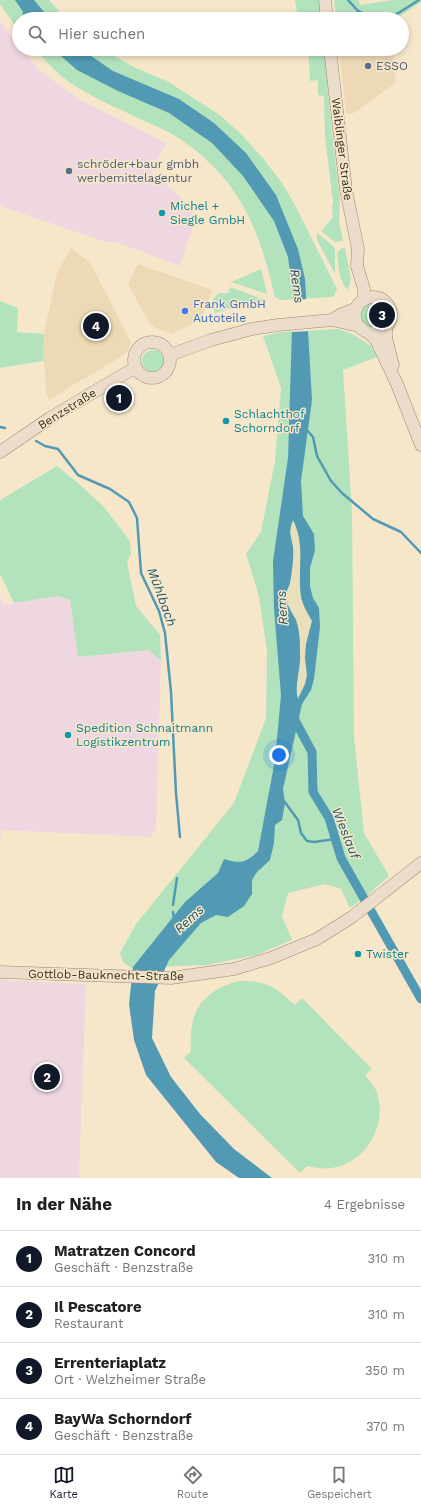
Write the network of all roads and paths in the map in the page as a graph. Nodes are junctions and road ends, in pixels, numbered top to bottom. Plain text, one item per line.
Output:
1 (325, 0) edge
2 (326, 12) edge
3 (331, 56) edge
4 (358, 249) junction
5 (379, 298) junction
6 (360, 304) junction
7 (332, 320) junction
8 (359, 326) junction
9 (386, 327) junction
10 (369, 333) junction
11 (170, 355) junction
12 (136, 367) junction
13 (397, 384) junction
14 (421, 445) edge
15 (0, 452) edge
16 (421, 863) edge
17 (0, 972) edge

1 - 2 main road
3 - 4 main road, Waiblinger Straße
4 - 5 main road, Waiblinger Straße
4 - 6 main road, Waiblinger Straße
5 - 6 main road
5 - 9 main road
6 - 7 main road
6 - 8 main road
7 - 8 main road
7 - 11 main road
8 - 10 main road
9 - 10 main road
9 - 13 main road
10 - 13 main road
11 - 12 main road
11 - 12 main road
12 - 15 main road, Benzstraße
13 - 14 main road
16 - 17 main road, Gottlob-Bauknecht-Straße

